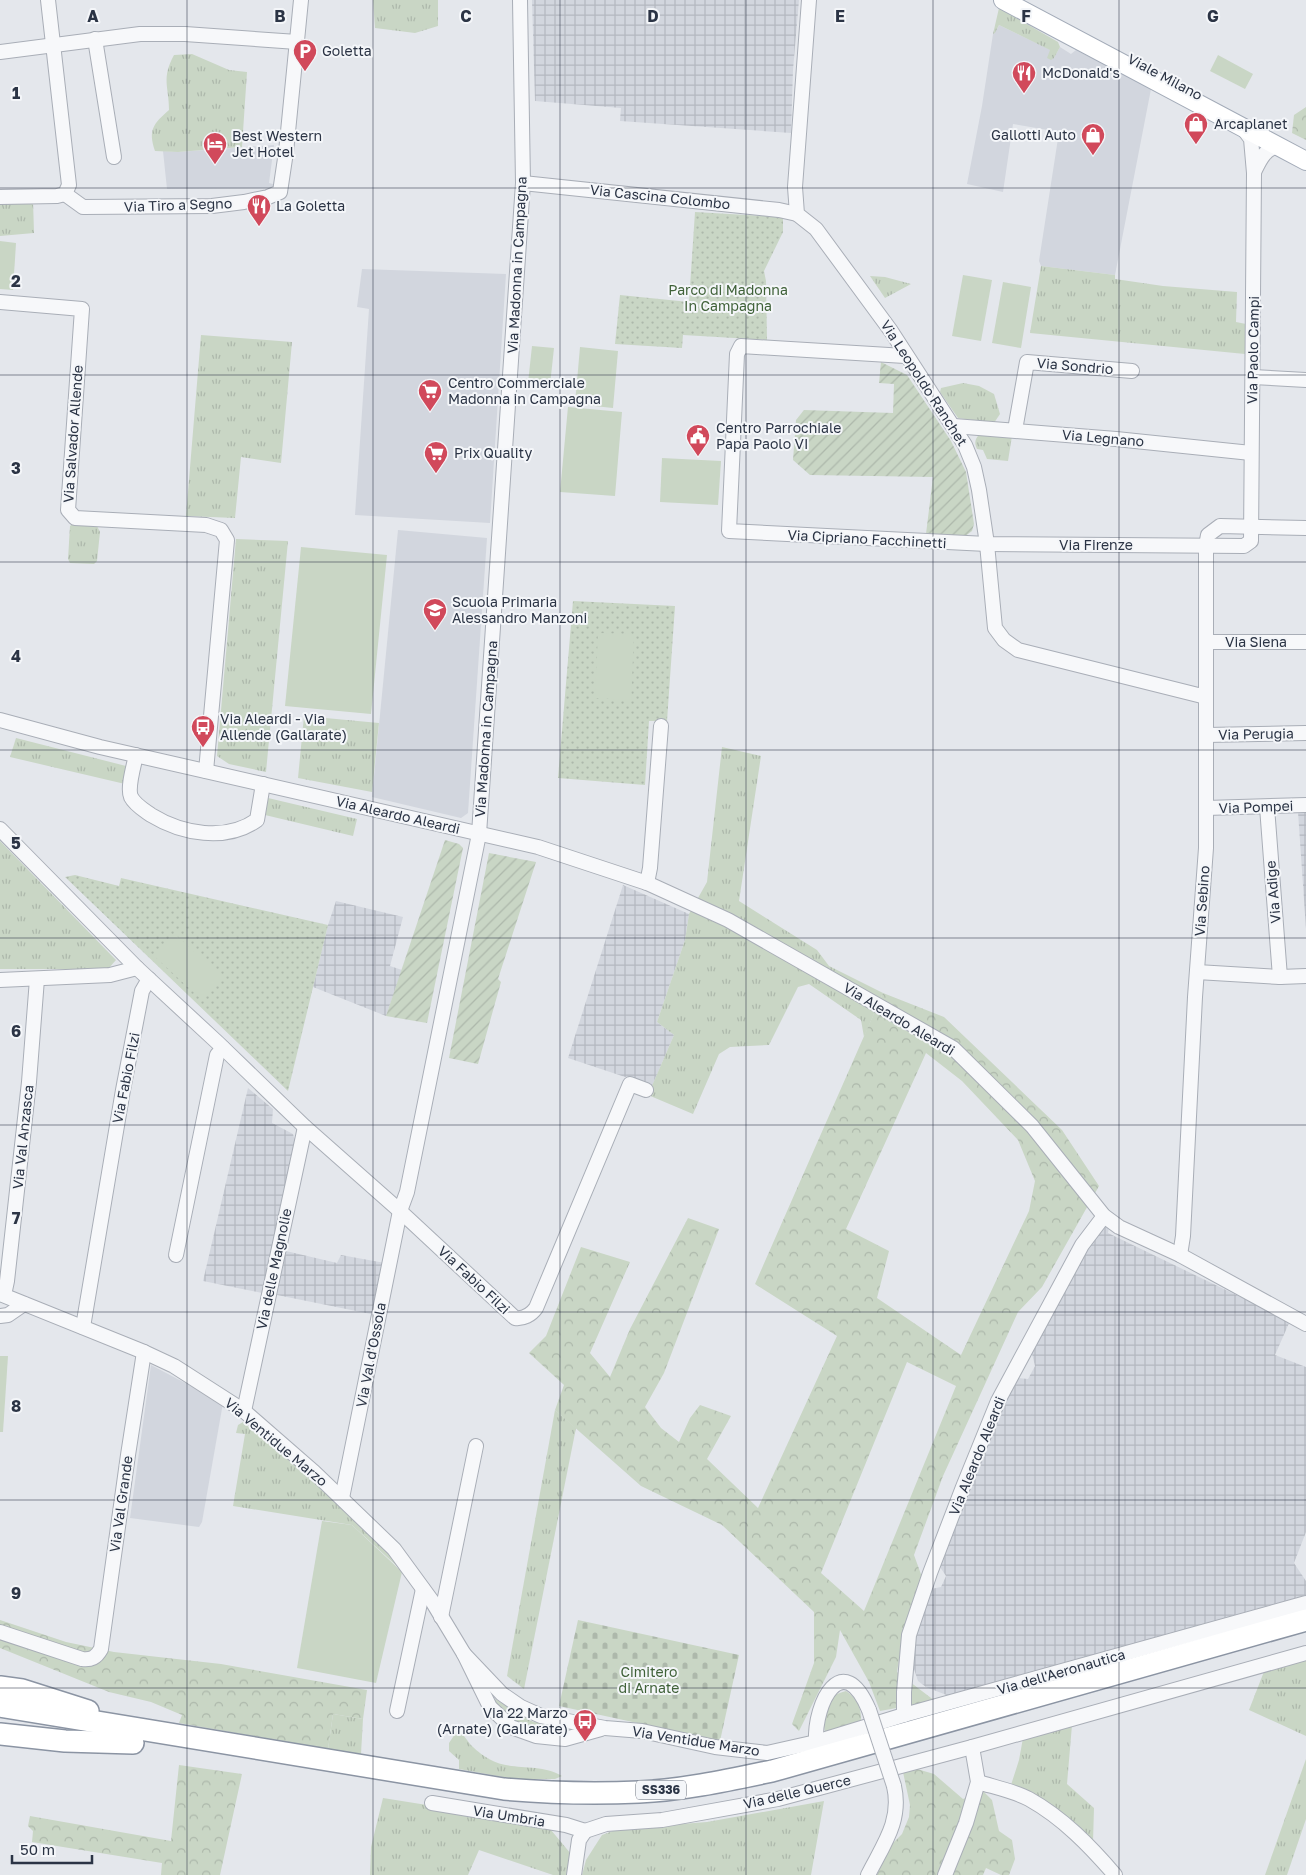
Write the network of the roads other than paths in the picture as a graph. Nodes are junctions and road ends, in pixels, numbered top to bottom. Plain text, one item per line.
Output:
1 (48, 0) edge
2 (300, 0) edge
3 (520, 0) edge
4 (809, 0) edge
5 (1004, 0) edge
6 (1023, 0) edge
7 (95, 39) junction
8 (297, 42) junction
9 (52, 44) junction
10 (0, 52) edge
11 (1242, 126) junction
12 (1279, 146) junction
13 (1306, 153) edge
14 (114, 156) dead end
15 (1306, 161) edge
16 (1254, 173) junction
17 (523, 183) junction
18 (65, 194) junction
19 (0, 197) edge
20 (797, 214) junction
21 (0, 302) edge
22 (905, 356) junction
23 (1132, 370) dead end
24 (1253, 377) junction
25 (1306, 380) edge
26 (954, 426) junction
27 (1014, 430) junction
28 (1251, 453) junction
29 (1252, 528) junction
30 (1306, 528) edge
31 (987, 544) junction
32 (1206, 546) junction
33 (1207, 642) junction
34 (1306, 642) edge
35 (1206, 697) junction
36 (0, 720) edge
37 (661, 726) dead end
38 (1306, 733) edge
39 (1206, 735) junction
40 (136, 755) junction
41 (206, 771) junction
42 (263, 784) junction
43 (1306, 805) edge
44 (1266, 807) junction
45 (1206, 808) junction
46 (0, 829) edge
47 (479, 834) junction
48 (647, 883) junction
49 (137, 968) junction
50 (1197, 972) junction
51 (1306, 976) edge
52 (1280, 977) junction
53 (37, 978) junction
54 (149, 979) junction
55 (0, 980) edge
56 (224, 1048) junction
57 (646, 1090) dead end
58 (305, 1127) junction
59 (400, 1211) junction
60 (1104, 1216) junction
61 (176, 1255) dead end
62 (1180, 1255) junction
63 (2, 1294) edge
64 (24, 1304) junction
65 (0, 1316) edge
66 (1306, 1324) edge
67 (82, 1327) junction
68 (144, 1352) junction
69 (244, 1412) junction
70 (476, 1446) dead end
71 (342, 1498) junction
72 (423, 1589) junction
73 (1306, 1604) edge
74 (441, 1616) junction
75 (1306, 1620) edge
76 (0, 1632) edge
77 (1306, 1635) edge
78 (1306, 1653) edge
79 (464, 1654) junction
80 (0, 1687) edge
81 (0, 1706) edge
82 (397, 1712) dead end
83 (904, 1715) junction
84 (0, 1720) edge
85 (605, 1728) junction
86 (0, 1734) edge
87 (134, 1736) junction
88 (816, 1742) junction
89 (972, 1747) junction
90 (978, 1782) junction
91 (432, 1803) dead end
92 (585, 1831) junction
93 (574, 1875) edge
94 (868, 1875) edge
95 (945, 1875) edge
96 (1115, 1875) edge

1 - 9 street
2 - 8 street, Via Tiro a Segno
3 - 17 street, Via Madonna in Campagna
4 - 20 street
5 - 11 main road, Viale Milano
6 - 13 main road, Viale Milano
7 - 8 street
7 - 9 street
7 - 14 street
8 - 18 street, Via Tiro a Segno
9 - 10 street
9 - 18 street
11 - 12 main road, Viale Milano
11 - 16 street, Via Paolo Campi
12 - 15 main road, Viale Milano
12 - 16 street, Via Paolo Campi
16 - 24 street, Via Paolo Campi
17 - 20 street, Via Cascina Colombo
17 - 47 street, Via Madonna in Campagna
18 - 19 street
20 - 22 street, Via Leopoldo Ranchet
21 - 41 street, Via Salvador Allende
22 - 26 street, Via Leopoldo Ranchet
22 - 31 street, Via Cipriano Facchinetti
23 - 27 street, Via Sondrio
24 - 25 street
24 - 28 street, Via Paolo Campi
26 - 27 street, Via Legnano
26 - 31 street, Via Leopoldo Ranchet
27 - 28 street, Via Legnano
28 - 29 street, Via Paolo Campi
29 - 30 street
29 - 32 street
29 - 32 street, Via Firenze
31 - 32 street, Via Firenze
31 - 35 street, Via Leopoldo Ranchet
32 - 33 street, Via Sebino
33 - 34 street, Via Siena
33 - 35 street, Via Sebino
35 - 39 street, Via Sebino
36 - 40 street, Via Aleardo Aleardi
37 - 48 street
38 - 39 street, Via Perugia
39 - 45 street, Via Sebino
40 - 41 street, Via Aleardo Aleardi
40 - 42 street
41 - 42 street, Via Aleardo Aleardi
42 - 47 street, Via Aleardo Aleardi
43 - 44 street, Via Pompei
44 - 45 street, Via Pompei
44 - 52 street, Via Adige
45 - 50 street, Via Sebino
46 - 49 street, Via Fabio Filzi
47 - 48 street, Via Aleardo Aleardi
47 - 59 street, Via Madonna in Campagna
48 - 60 street, Via Aleardo Aleardi
49 - 53 street
49 - 54 street, Via Fabio Filzi
50 - 52 street
50 - 62 street, Via Sebino
51 - 52 street
53 - 55 street
53 - 63 street, Via Val Anzasca
54 - 56 street, Via Fabio Filzi
54 - 67 street, Via Fabio Filzi
56 - 58 street, Via Fabio Filzi
56 - 61 street
57 - 59 street, Via Fabio Filzi
58 - 59 street, Via Fabio Filzi
58 - 69 street, Via delle Magnolie
59 - 71 street, Via Val d'Ossola
60 - 62 street, Via Aleardo Aleardi
60 - 83 street, Via Aleardo Aleardi
62 - 66 street, Via Aleardo Aleardi
63 - 64 street, Via Ventidue Marzo
64 - 65 street
64 - 67 street, Via Ventidue Marzo
67 - 68 street, Via Ventidue Marzo
68 - 69 street, Via Ventidue Marzo
68 - 76 street, Via Val Grande
69 - 71 street, Via Ventidue Marzo
70 - 74 street
71 - 72 street, Via Ventidue Marzo
72 - 74 street, Via Ventidue Marzo
72 - 82 street
73 - 83 street, Via dell'Aeronautica
74 - 79 street, Via Ventidue Marzo
75 - 87 highway, SS336
77 - 87 highway, SS336
78 - 89 street, Via delle Querce
79 - 85 street, Via Ventidue Marzo
79 - 85 street, Via Ventidue Marzo
80 - 87 highway
81 - 87 highway, SS336
83 - 88 street, Via dell'Aeronautica
84 - 87 highway, SS336
85 - 88 street, Via Ventidue Marzo
86 - 87 highway
88 - 94 street, bridge
89 - 90 street
89 - 92 street, Via delle Querce
90 - 95 street
90 - 96 street
91 - 92 street, Via Umbria
92 - 93 street

